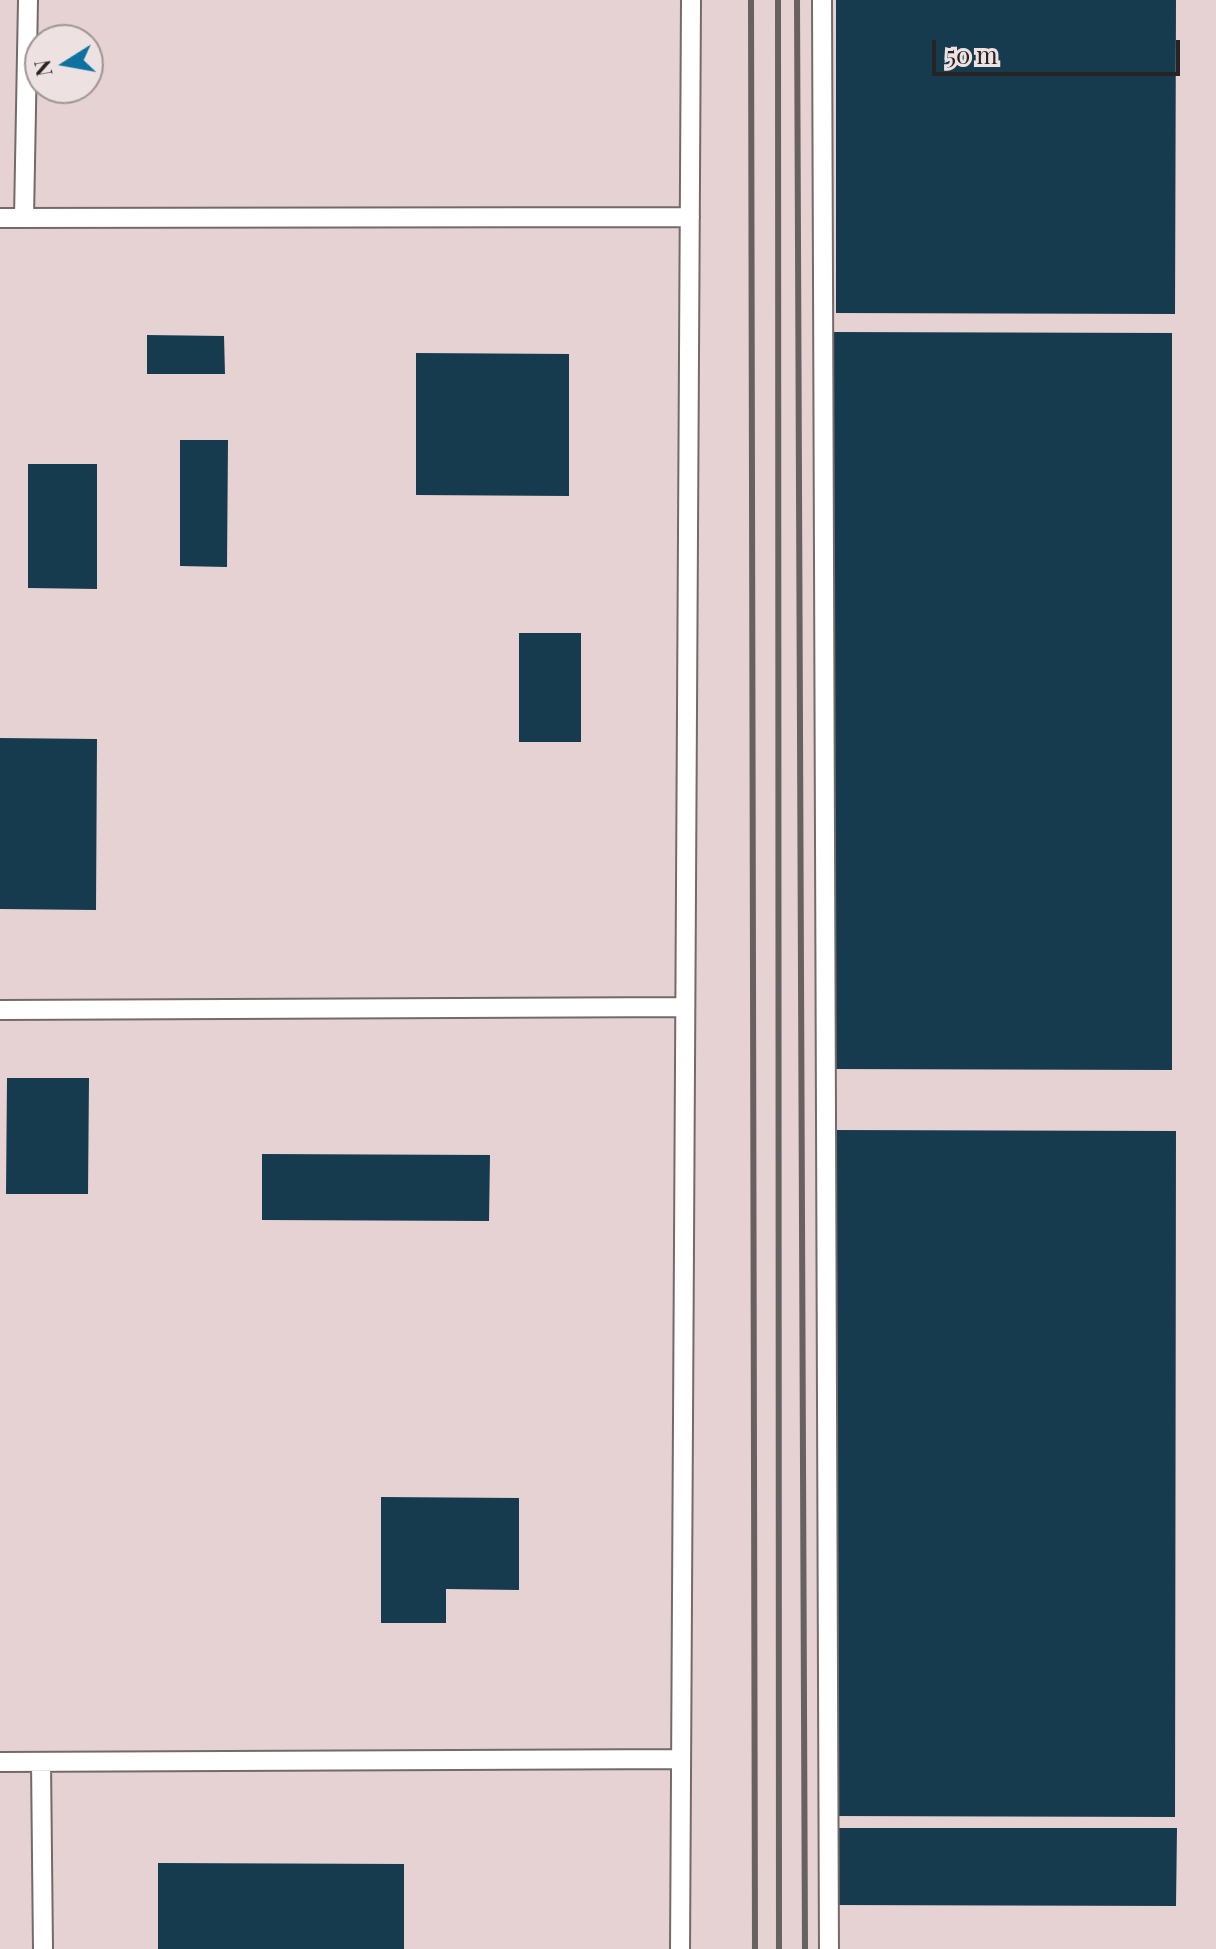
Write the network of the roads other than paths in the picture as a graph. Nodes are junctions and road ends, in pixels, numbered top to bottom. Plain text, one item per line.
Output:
1 (28, 0) edge
2 (691, 0) edge
3 (822, 0) edge
4 (690, 217) junction
5 (0, 218) edge
6 (24, 218) junction
7 (685, 1007) junction
8 (0, 1010) edge
9 (681, 1759) junction
10 (0, 1762) edge
11 (41, 1762) junction
12 (43, 1949) edge
13 (680, 1949) edge
14 (829, 1949) edge

1 - 6 lane
2 - 4 lane
3 - 14 lane
4 - 6 lane
4 - 7 lane
5 - 6 lane
7 - 8 lane
7 - 9 lane
9 - 11 lane
9 - 13 lane
10 - 11 lane
11 - 12 lane

